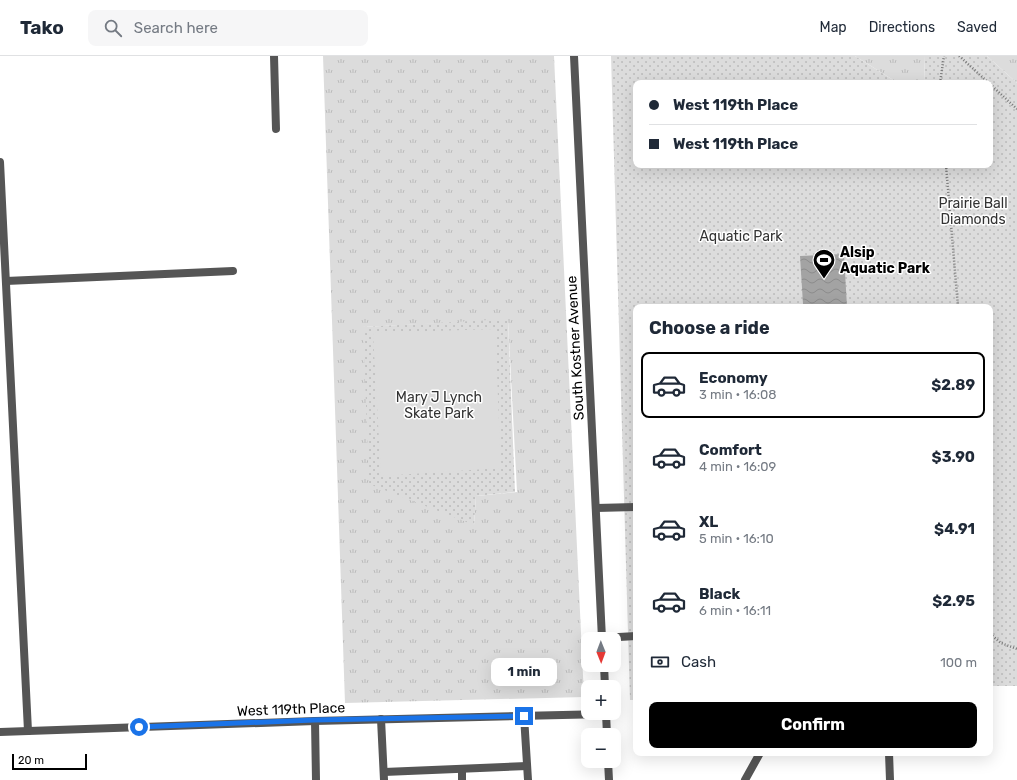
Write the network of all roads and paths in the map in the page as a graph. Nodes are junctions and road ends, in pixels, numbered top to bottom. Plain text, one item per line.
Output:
1 (274, 56) edge
2 (574, 56) edge
3 (944, 56) edge
4 (959, 56) edge
5 (940, 80) edge
6 (985, 80) edge
7 (993, 88) edge
8 (1017, 109) edge
9 (276, 129) dead end
10 (0, 162) edge
11 (946, 168) edge
12 (232, 271) dead end
13 (6, 281) junction
14 (958, 304) edge
15 (633, 507) edge
16 (596, 508) junction
17 (602, 632) edge
18 (633, 636) edge
19 (993, 636) edge
20 (621, 637) edge
21 (1017, 649) edge
22 (581, 715) edge
23 (524, 716) junction
24 (382, 719) junction
25 (314, 720) junction
26 (28, 731) junction
27 (0, 732) edge
28 (758, 756) edge
29 (889, 756) edge
30 (527, 766) junction
31 (608, 768) edge
32 (462, 769) junction
33 (384, 776) edge
34 (316, 780) edge
35 (462, 780) edge
36 (528, 780) edge
37 (609, 780) edge
38 (745, 780) edge
39 (890, 780) edge

1 - 9 street
2 - 16 street, South Kostner Avenue
3 - 5 path
4 - 6 path
7 - 8 path
10 - 13 street
11 - 14 path
12 - 13 street
13 - 26 street
15 - 16 street
16 - 17 street, South Kostner Avenue
18 - 20 street
19 - 21 path
22 - 23 street, West 119th Place
23 - 24 street, West 119th Place
23 - 30 street
24 - 25 street, West 119th Place
24 - 33 street
25 - 26 street, West 119th Place
25 - 34 street
26 - 27 street, West 119th Place
28 - 38 street
29 - 39 street
30 - 32 street
30 - 36 street
31 - 37 street
32 - 33 street
32 - 35 street

